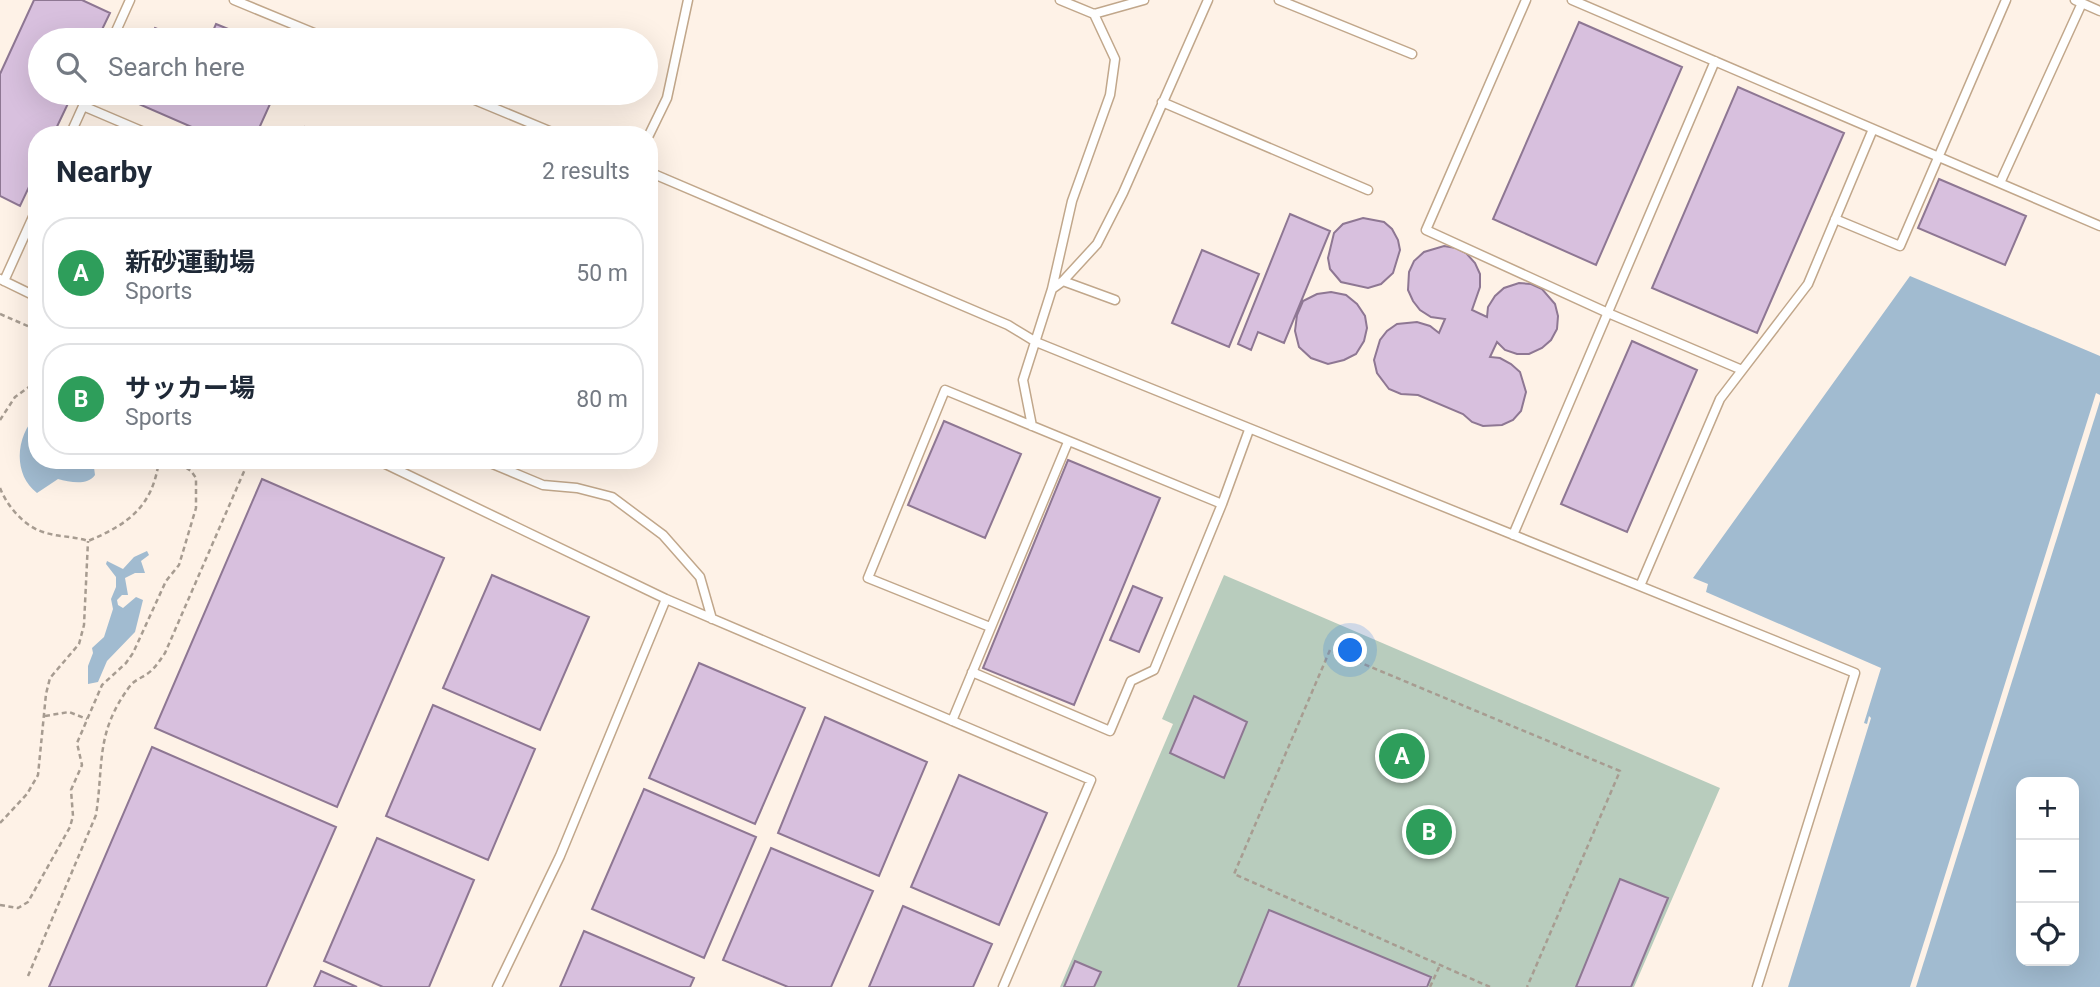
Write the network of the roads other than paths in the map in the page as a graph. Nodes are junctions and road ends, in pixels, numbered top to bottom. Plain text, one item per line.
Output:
1 (130, 0) edge
2 (233, 0) edge
3 (688, 0) edge
4 (1060, 0) edge
5 (1144, 0) edge
6 (1208, 0) edge
7 (1279, 0) edge
8 (1526, 0) edge
9 (1573, 0) edge
10 (2006, 0) edge
11 (2078, 1) edge
12 (2100, 11) edge
13 (1094, 14) junction
14 (117, 28) edge
15 (302, 28) edge
16 (1412, 54) dead end
17 (1715, 61) junction
18 (1162, 102) junction
19 (487, 105) edge
20 (83, 106) joint
21 (74, 126) edge
22 (130, 126) edge
23 (537, 126) edge
24 (654, 126) edge
25 (1873, 128) junction
26 (1938, 156) junction
27 (658, 176) edge
28 (2000, 183) junction
29 (1368, 190) dead end
30 (1835, 219) junction
31 (2100, 226) edge
32 (28, 227) edge
33 (2, 280) edge
34 (1063, 281) junction
35 (1052, 289) junction
36 (28, 293) edge
37 (1115, 300) dead end
38 (1608, 313) junction
39 (1036, 342) junction
40 (1742, 370) junction
41 (1032, 426) junction
42 (1250, 429) junction
43 (1068, 442) junction
44 (396, 469) edge
45 (505, 469) edge
46 (1222, 504) junction
47 (1513, 535) junction
48 (1640, 586) junction
49 (666, 599) junction
50 (712, 619) junction
51 (990, 627) junction
52 (972, 673) junction
53 (952, 721) junction
54 (497, 987) edge
55 (1003, 987) edge
56 (1757, 987) edge

1 - 14 lane
2 - 15 lane
3 - 24 lane
4 - 13 lane
5 - 13 lane
6 - 18 lane
7 - 16 lane
8 - 38 lane
9 - 17 lane
10 - 26 lane
11 - 12 lane
11 - 28 lane
13 - 35 lane
17 - 25 lane
17 - 38 lane
18 - 29 lane
18 - 34 lane
19 - 23 lane
20 - 21 lane
20 - 22 lane
25 - 26 lane
25 - 30 lane
26 - 28 lane
26 - 30 lane
27 - 39 lane
28 - 31 lane
30 - 40 lane
32 - 33 lane
33 - 36 lane
34 - 35 lane
34 - 37 lane
35 - 39 lane
38 - 40 lane
38 - 47 lane
39 - 41 lane
39 - 42 lane
40 - 48 lane
41 - 43 lane
41 - 51 lane
42 - 46 lane
42 - 47 lane
43 - 46 lane
43 - 51 lane
44 - 49 lane
45 - 50 lane
46 - 52 lane
47 - 48 lane
48 - 56 lane
49 - 50 lane
49 - 54 lane
50 - 53 lane
51 - 52 lane
52 - 53 lane
53 - 55 lane

